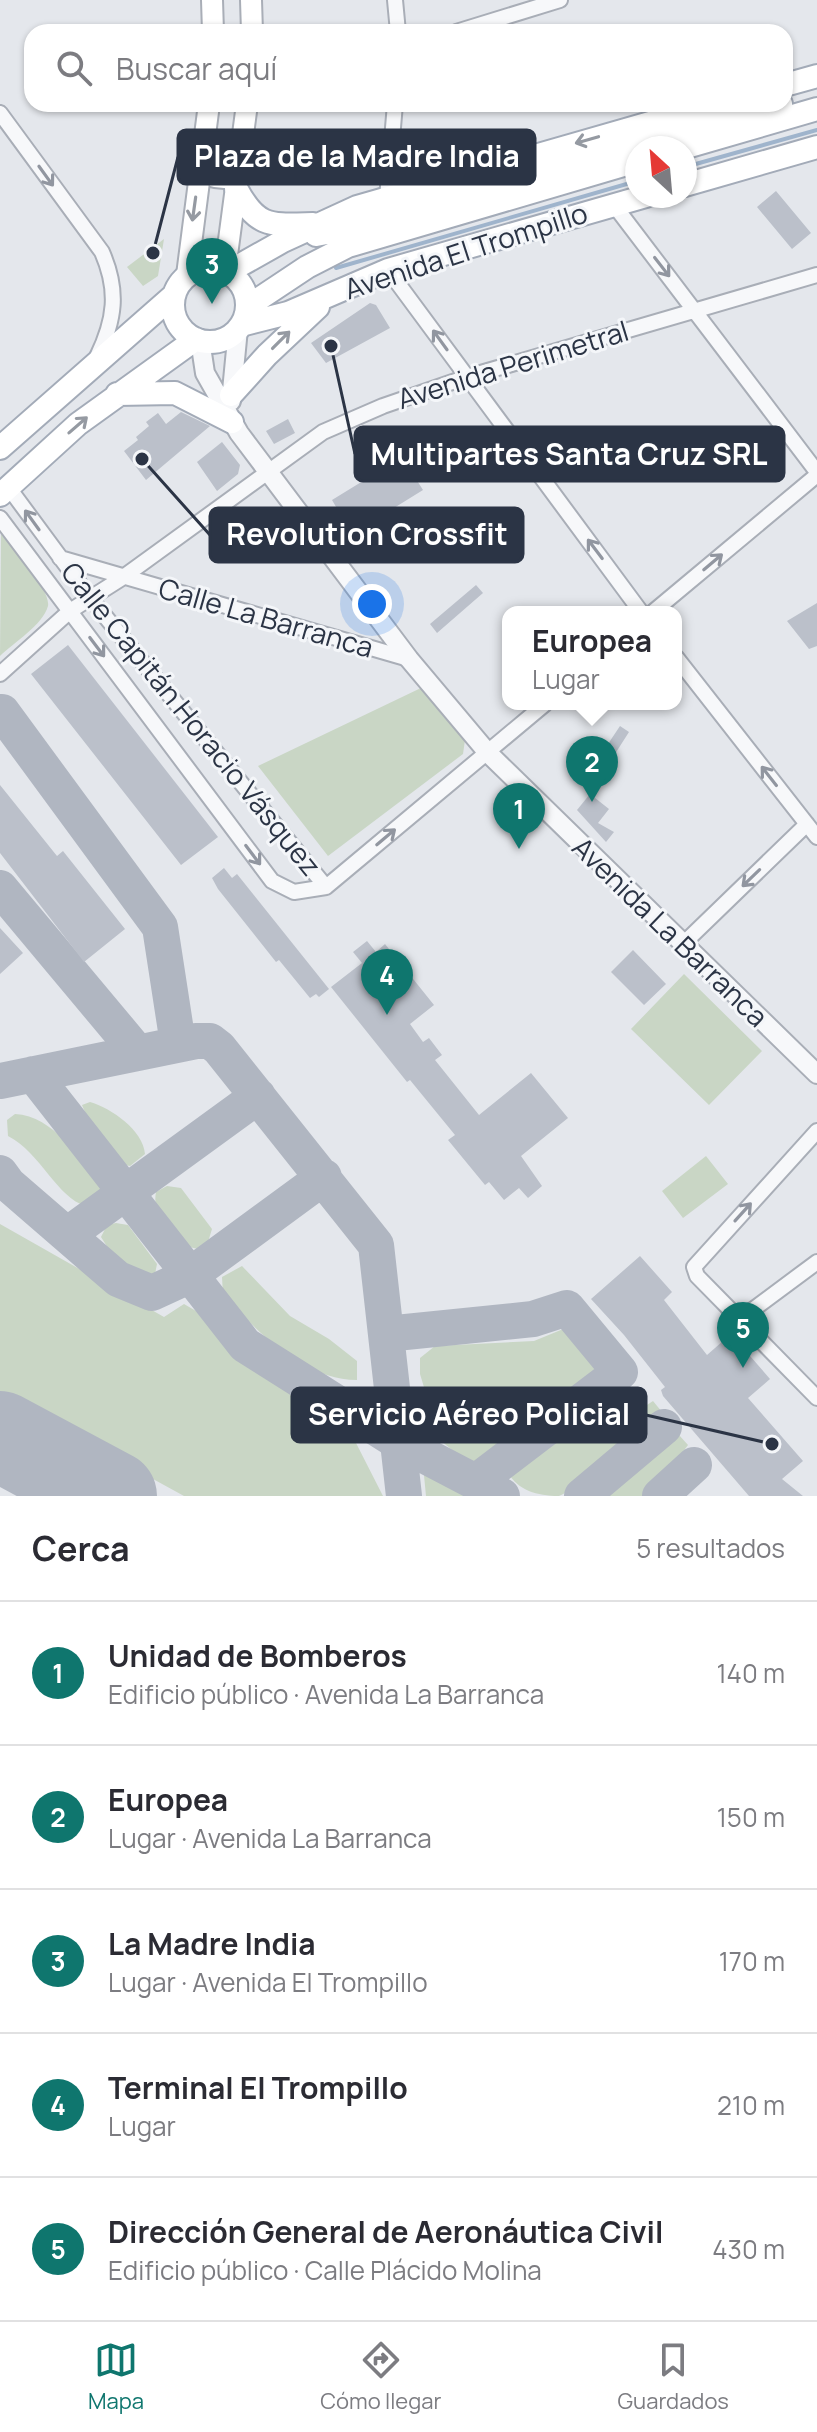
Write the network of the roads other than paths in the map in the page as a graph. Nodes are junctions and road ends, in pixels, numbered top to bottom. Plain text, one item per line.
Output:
1 (212, 0) edge
2 (251, 0) edge
3 (395, 0) edge
4 (560, 0) edge
5 (213, 24) edge
6 (252, 24) edge
7 (397, 24) edge
8 (482, 24) edge
9 (817, 76) edge
10 (793, 83) edge
11 (817, 94) edge
12 (793, 101) edge
13 (817, 109) edge
14 (208, 112) edge
15 (209, 112) edge
16 (246, 112) edge
17 (394, 112) edge
18 (704, 112) edge
19 (754, 112) edge
20 (0, 113) edge
21 (669, 135) edge
22 (817, 147) edge
23 (625, 165) edge
24 (237, 179) junction
25 (697, 182) edge
26 (387, 198) junction
27 (625, 202) edge
28 (614, 205) junction
29 (322, 223) junction
30 (283, 241) junction
31 (388, 270) junction
32 (227, 271) junction
33 (187, 275) junction
34 (817, 275) edge
35 (336, 291) junction
36 (174, 295) junction
37 (695, 309) junction
38 (242, 320) junction
39 (198, 340) junction
40 (93, 366) junction
41 (467, 377) junction
42 (116, 394) junction
43 (231, 409) junction
44 (0, 448) edge
45 (268, 470) junction
46 (817, 473) edge
47 (4, 492) edge
48 (0, 518) edge
49 (60, 558) junction
50 (122, 578) junction
51 (91, 599) junction
52 (637, 606) edge
53 (660, 606) edge
54 (70, 611) junction
55 (409, 659) junction
56 (682, 665) edge
57 (0, 674) edge
58 (538, 710) edge
59 (488, 753) junction
60 (807, 824) junction
61 (817, 837) edge
62 (326, 887) junction
63 (682, 945) junction
64 (817, 1074) edge
65 (817, 1131) edge
66 (817, 1262) edge
67 (739, 1320) junction
68 (817, 1398) edge

1 - 5 main road
2 - 6 main road
3 - 7 street
4 - 8 street
9 - 10 main road
11 - 12 main road, Avenida El Trompillo
13 - 21 main road, Avenida El Trompillo
14 -> 33 main road
15 - 24 main road
16 - 24 main road
17 - 26 street
18 - 21 main road, Avenida El Trompillo
19 - 21 main road, Avenida El Trompillo
20 -> 40 street
21 -> 26 main road, Avenida El Trompillo
21 - 30 main road, Avenida El Trompillo
22 - 25 main road
23 - 38 main road, Avenida El Trompillo
24 - 29 main road
24 - 32 main road
26 - 29 main road, Avenida El Trompillo
27 - 28 main road, Avenida El Trompillo
28 - 31 main road, Avenida El Trompillo
28 -> 37 street
29 - 30 main road, Avenida El Trompillo
30 - 32 main road, Avenida El Trompillo
31 - 35 main road, Avenida El Trompillo
41 -> 31 street
32 - 33 main road
32 - 38 main road
33 - 36 main road
34 - 37 street, Avenida Perimetral
35 - 38 main road, Avenida El Trompillo
43 -> 35 main road
36 - 39 main road
36 - 40 main road
37 - 41 street, Avenida Perimetral
37 - 46 street
38 - 39 main road
38 - 43 street
39 - 42 main road
39 - 43 street, Avenida La Barranca
40 - 44 main road
41 - 45 street, Avenida Perimetral
52 -> 41 street
42 - 43 main road
47 -> 42 main road
43 - 45 street, Avenida La Barranca
45 - 50 street, Avenida Perimetral
45 - 55 street, Avenida La Barranca
53 -> 46 street
49 -> 47 street, Calle Capitán Horacio Vásquez
48 - 54 street, Calle Capitán Horacio Vásquez
49 - 50 street, Calle La Barranca
49 - 51 street, Calle Capitán Horacio Vásquez
50 - 51 street, Avenida Perimetral
50 - 55 street, Calle La Barranca
51 - 54 street, Avenida Perimetral
51 - 62 street, Calle Capitán Horacio Vásquez
54 - 57 street, Avenida Perimetral
54 -> 62 street, Calle Capitán Horacio Vásquez
55 - 59 street, Avenida La Barranca
60 -> 56 street
58 - 59 street
62 -> 59 street
59 - 63 street, Avenida La Barranca
60 - 61 street
60 -> 63 street
63 - 64 street, Avenida La Barranca
67 -> 65 street
66 - 67 street
67 - 68 street

